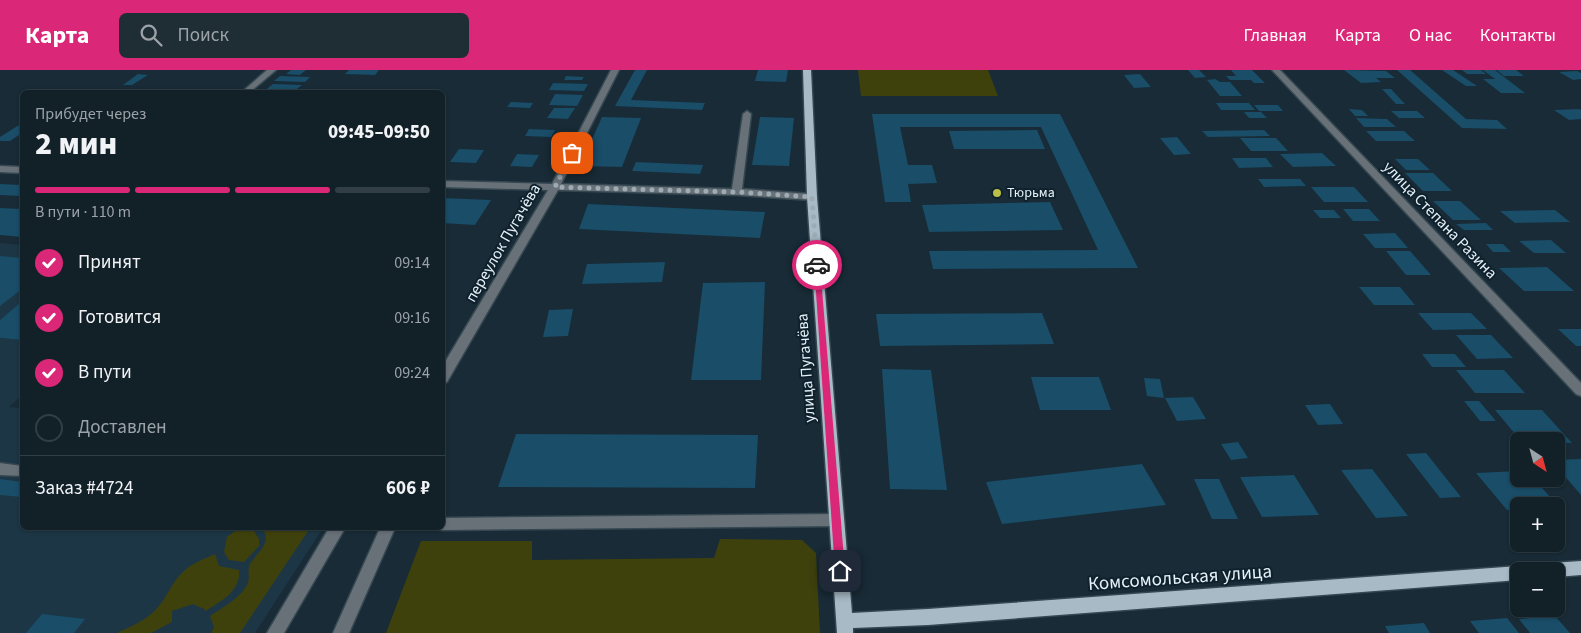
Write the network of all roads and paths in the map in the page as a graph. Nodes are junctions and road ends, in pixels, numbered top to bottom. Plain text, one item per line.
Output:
1 (272, 70) edge
2 (615, 70) edge
3 (807, 70) edge
4 (1276, 70) edge
5 (248, 90) edge
6 (747, 114) dead end
7 (0, 169) edge
8 (20, 170) edge
9 (445, 184) edge
10 (555, 187) junction
11 (737, 192) junction
12 (812, 197) junction
13 (445, 374) edge
14 (1581, 392) edge
15 (0, 469) edge
16 (20, 471) edge
17 (836, 520) junction
18 (445, 524) edge
19 (336, 530) edge
20 (386, 530) edge
21 (1581, 568) edge
22 (1565, 569) edge
23 (1510, 574) edge
24 (845, 627) edge
25 (275, 633) edge
26 (340, 633) edge

1 - 5 street
2 - 10 street, переулок Пугачёва
3 - 12 main road, улица Пугачёва
4 - 14 street, улица Степана Разина
6 - 11 street
7 - 8 street
9 - 10 street
10 - 11 street
10 - 13 street, переулок Пугачёва
11 - 12 street
12 - 17 main road, улица Пугачёва
15 - 16 street
17 - 18 street
17 - 24 main road, улица Пугачёва
19 - 25 street
20 - 26 street
21 - 22 main road
23 - 24 main road, Комсомольская улица

